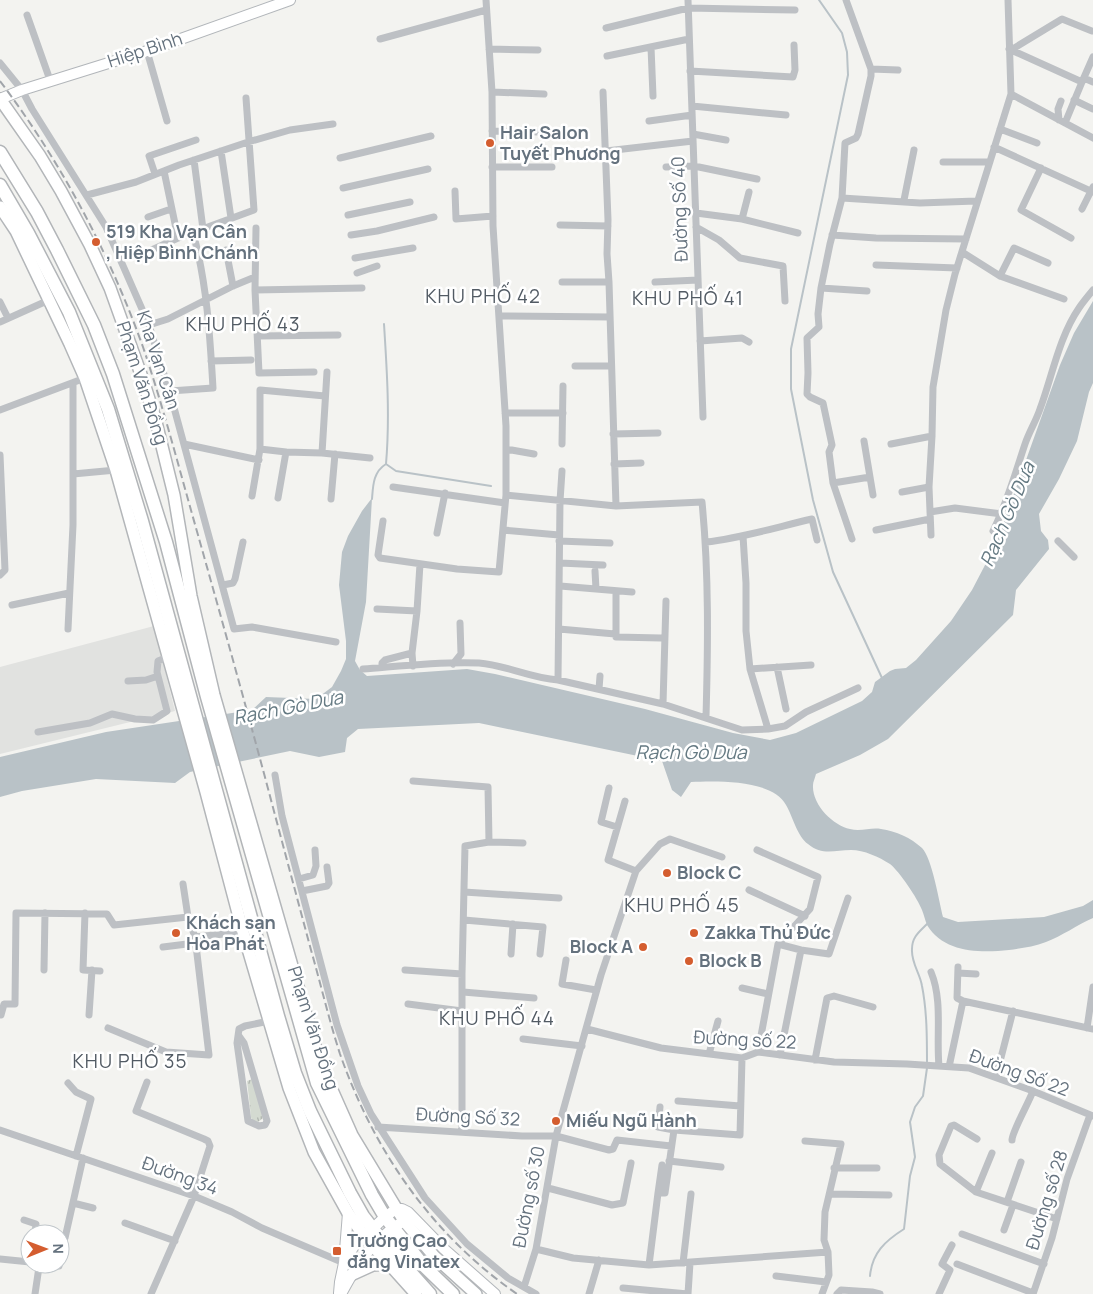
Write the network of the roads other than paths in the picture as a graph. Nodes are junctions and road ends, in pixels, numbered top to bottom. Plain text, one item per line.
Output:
1 (290, 0) edge
2 (486, 0) edge
3 (688, 0) edge
4 (748, 0) edge
5 (846, 0) edge
6 (1008, 0) edge
7 (773, 1) edge
8 (688, 8) junction
9 (749, 9) junction
10 (771, 9) junction
11 (486, 10) junction
12 (795, 10) dead end
13 (27, 15) dead end
14 (606, 28) dead end
15 (1092, 32) dead end
16 (380, 39) dead end
17 (689, 39) junction
18 (794, 45) dead end
19 (651, 47) junction
20 (489, 49) junction
21 (538, 50) dead end
22 (1010, 50) junction
23 (147, 51) junction
24 (607, 56) dead end
25 (1093, 57) edge
26 (0, 63) edge
27 (871, 69) junction
28 (898, 70) dead end
29 (690, 71) junction
30 (50, 80) junction
31 (1083, 80) junction
32 (1093, 82) edge
33 (22, 90) junction
34 (492, 92) junction
35 (603, 92) dead end
36 (544, 94) dead end
37 (1011, 94) junction
38 (654, 96) dead end
39 (246, 98) dead end
40 (0, 99) edge
41 (1074, 100) junction
42 (1061, 101) dead end
43 (692, 106) junction
44 (1093, 109) edge
45 (692, 115) junction
46 (786, 115) dead end
47 (167, 121) dead end
48 (649, 121) dead end
49 (1062, 122) junction
50 (333, 124) dead end
51 (1000, 129) junction
52 (492, 131) junction
53 (539, 132) dead end
54 (431, 136) dead end
55 (693, 138) junction
56 (1093, 138) edge
57 (196, 140) dead end
58 (726, 140) dead end
59 (248, 142) junction
60 (1037, 143) dead end
61 (994, 147) junction
62 (914, 150) dead end
63 (221, 151) junction
64 (606, 151) junction
65 (0, 152) edge
66 (340, 158) dead end
67 (194, 160) junction
68 (942, 162) dead end
69 (989, 162) junction
70 (694, 166) junction
71 (492, 167) junction
72 (552, 167) dead end
73 (666, 167) dead end
74 (1041, 168) junction
75 (428, 169) dead end
76 (164, 171) junction
77 (154, 174) junction
78 (757, 179) dead end
79 (0, 185) edge
80 (343, 188) dead end
81 (1092, 190) edge
82 (455, 191) dead end
83 (749, 192) dead end
84 (87, 195) junction
85 (842, 198) junction
86 (904, 200) junction
87 (976, 201) junction
88 (410, 202) dead end
89 (0, 207) edge
90 (172, 209) junction
91 (1082, 209) dead end
92 (696, 213) junction
93 (348, 215) dead end
94 (493, 216) junction
95 (148, 217) dead end
96 (434, 217) dead end
97 (231, 218) junction
98 (742, 219) junction
99 (560, 224) dead end
100 (608, 226) junction
101 (696, 227) junction
102 (256, 228) dead end
103 (203, 230) junction
104 (192, 233) junction
105 (798, 233) dead end
106 (351, 235) dead end
107 (832, 235) junction
108 (178, 238) junction
109 (1071, 238) dead end
110 (966, 239) junction
111 (413, 248) dead end
112 (226, 250) dead end
113 (962, 252) junction
114 (145, 253) dead end
115 (355, 258) dead end
116 (1048, 263) dead end
117 (876, 265) dead end
118 (377, 266) dead end
119 (956, 268) junction
120 (356, 273) dead end
121 (1000, 276) junction
122 (256, 277) junction
123 (698, 280) junction
124 (562, 282) dead end
125 (609, 282) junction
126 (655, 282) dead end
127 (233, 286) junction
128 (362, 288) dead end
129 (820, 288) junction
130 (255, 290) junction
131 (1093, 290) edge
132 (867, 291) dead end
133 (1064, 299) dead end
134 (49, 300) junction
135 (205, 300) junction
136 (785, 301) dead end
137 (0, 302) edge
138 (500, 316) junction
139 (610, 317) junction
140 (8, 318) junction
141 (0, 322) edge
142 (149, 325) junction
143 (338, 334) dead end
144 (258, 336) junction
145 (700, 342) junction
146 (749, 342) dead end
147 (251, 360) dead end
148 (211, 361) junction
149 (575, 366) dead end
150 (611, 366) junction
151 (314, 372) dead end
152 (327, 372) dead end
153 (85, 378) junction
154 (73, 383) junction
155 (563, 386) dead end
156 (170, 391) junction
157 (325, 396) junction
158 (0, 410) edge
159 (505, 413) junction
160 (563, 414) junction
161 (703, 417) dead end
162 (613, 434) junction
163 (658, 434) dead end
164 (932, 436) junction
165 (864, 441) dead end
166 (184, 444) junction
167 (562, 444) dead end
168 (891, 444) dead end
169 (260, 449) junction
170 (506, 449) junction
171 (286, 452) junction
172 (322, 453) junction
173 (336, 454) junction
174 (534, 454) dead end
175 (0, 455) edge
176 (370, 458) dead end
177 (259, 460) junction
178 (641, 463) dead end
179 (614, 464) junction
180 (116, 470) junction
181 (562, 471) dead end
182 (73, 474) junction
183 (870, 477) junction
184 (833, 483) junction
185 (393, 487) dead end
186 (928, 487) junction
187 (902, 492) dead end
188 (445, 493) junction
189 (873, 494) dead end
190 (252, 496) dead end
191 (278, 498) dead end
192 (331, 499) dead end
193 (506, 499) junction
194 (560, 501) junction
195 (616, 506) junction
196 (1002, 514) junction
197 (930, 516) junction
198 (383, 521) dead end
199 (503, 530) junction
200 (876, 530) dead end
201 (993, 531) dead end
202 (437, 534) dead end
203 (931, 535) dead end
204 (743, 536) junction
205 (559, 538) junction
206 (852, 539) dead end
207 (817, 540) dead end
208 (1058, 541) dead end
209 (243, 542) dead end
210 (706, 542) junction
211 (610, 543) dead end
212 (1074, 557) dead end
213 (560, 563) junction
214 (420, 564) junction
215 (603, 565) dead end
216 (595, 571) dead end
217 (0, 574) edge
218 (223, 586) junction
219 (560, 586) junction
220 (596, 589) junction
221 (616, 592) junction
222 (632, 592) dead end
223 (69, 593) junction
224 (666, 601) dead end
225 (12, 605) dead end
226 (377, 609) dead end
227 (417, 611) junction
228 (460, 624) dead end
229 (68, 629) dead end
230 (559, 630) junction
231 (615, 634) junction
232 (661, 638) dead end
233 (336, 642) dead end
234 (202, 643) junction
235 (412, 653) junction
236 (168, 656) junction
237 (453, 664) junction
238 (811, 665) dead end
239 (413, 666) junction
240 (777, 667) junction
241 (382, 668) junction
242 (363, 669) dead end
243 (750, 669) junction
244 (158, 676) junction
245 (600, 676) dead end
246 (203, 679) junction
247 (558, 680) junction
248 (128, 681) dead end
249 (858, 688) dead end
250 (599, 689) junction
251 (211, 696) junction
252 (186, 703) junction
253 (663, 704) junction
254 (786, 709) dead end
255 (706, 717) junction
256 (768, 729) junction
257 (38, 732) dead end
258 (275, 774) dead end
259 (413, 781) dead end
260 (236, 783) junction
261 (610, 788) dead end
262 (210, 791) junction
263 (625, 801) dead end
264 (617, 827) junction
265 (488, 842) junction
266 (524, 843) dead end
267 (315, 850) dead end
268 (757, 850) dead end
269 (722, 857) dead end
270 (327, 867) dead end
271 (636, 871) junction
272 (299, 879) junction
273 (183, 884) dead end
274 (749, 890) dead end
275 (302, 891) junction
276 (464, 892) junction
277 (559, 898) dead end
278 (848, 898) dead end
279 (45, 913) junction
280 (85, 914) junction
281 (805, 916) junction
282 (188, 917) junction
283 (464, 920) junction
284 (513, 924) junction
285 (243, 932) junction
286 (195, 940) junction
287 (778, 944) junction
288 (162, 947) dead end
289 (801, 950) junction
290 (511, 954) dead end
291 (540, 954) dead end
292 (566, 960) dead end
293 (44, 970) dead end
294 (405, 970) dead end
295 (931, 972) dead end
296 (462, 974) junction
297 (976, 974) dead end
298 (1093, 987) edge
299 (742, 988) dead end
300 (596, 990) junction
301 (463, 992) junction
302 (768, 994) junction
303 (534, 998) dead end
304 (963, 1001) junction
305 (408, 1004) dead end
306 (873, 1007) dead end
307 (462, 1011) junction
308 (1013, 1012) junction
309 (1, 1015) edge
310 (89, 1015) dead end
311 (269, 1020) junction
312 (718, 1021) dead end
313 (108, 1028) dead end
314 (1090, 1028) edge
315 (587, 1029) junction
316 (239, 1036) junction
317 (523, 1039) dead end
318 (582, 1046) junction
319 (758, 1052) junction
320 (709, 1054) junction
321 (780, 1055) junction
322 (742, 1058) junction
323 (815, 1060) junction
324 (937, 1066) junction
325 (949, 1067) junction
326 (996, 1077) junction
327 (147, 1082) dead end
328 (68, 1083) dead end
329 (294, 1084) junction
330 (1033, 1091) junction
331 (678, 1101) dead end
332 (740, 1106) junction
333 (660, 1107) dead end
334 (1091, 1115) edge
335 (378, 1128) junction
336 (0, 1130) edge
337 (674, 1130) junction
338 (462, 1132) junction
339 (556, 1136) junction
340 (976, 1139) dead end
341 (1012, 1140) dead end
342 (805, 1141) dead end
343 (671, 1146) junction
344 (992, 1153) dead end
345 (80, 1157) junction
346 (669, 1161) junction
347 (1021, 1162) dead end
348 (631, 1163) dead end
349 (662, 1165) dead end
350 (721, 1167) dead end
351 (834, 1168) junction
352 (877, 1168) dead end
353 (548, 1188) junction
354 (976, 1192) junction
355 (350, 1193) junction
356 (658, 1193) junction
357 (691, 1194) dead end
358 (830, 1194) junction
359 (889, 1195) dead end
360 (194, 1196) junction
361 (73, 1203) junction
362 (1010, 1204) junction
363 (93, 1208) dead end
364 (348, 1213) junction
365 (406, 1216) junction
366 (385, 1217) junction
367 (1057, 1219) junction
368 (24, 1220) dead end
369 (125, 1223) dead end
370 (36, 1224) edge
371 (68, 1224) edge
372 (393, 1228) junction
373 (1004, 1230) dead end
374 (962, 1234) dead end
375 (372, 1237) junction
376 (175, 1241) junction
377 (952, 1245) dead end
378 (536, 1249) junction
379 (828, 1252) junction
380 (0, 1259) edge
381 (20, 1260) edge
382 (599, 1260) junction
383 (344, 1263) junction
384 (686, 1263) junction
385 (395, 1264) junction
386 (957, 1264) dead end
387 (1044, 1264) junction
388 (649, 1265) junction
389 (39, 1274) edge
390 (351, 1276) junction
391 (776, 1276) dead end
392 (826, 1282) junction
393 (524, 1287) junction
394 (623, 1288) dead end
395 (1033, 1293) edge
396 (35, 1294) edge
397 (151, 1294) edge
398 (340, 1294) edge
399 (416, 1294) edge
400 (430, 1294) edge
401 (453, 1294) edge
402 (476, 1294) edge
403 (495, 1294) edge
404 (536, 1294) edge
405 (589, 1294) edge
406 (688, 1294) edge
407 (822, 1294) edge
408 (837, 1294) edge
409 (880, 1294) edge
410 (938, 1294) edge

1 - 23 main road, Hiệp Bình
2 - 11 street
3 - 8 street, Đường Số 40
4 - 9 street
5 - 27 street
6 - 22 street
7 - 10 street
8 - 9 street
8 - 14 street
8 - 17 street, Đường Số 40
9 - 10 street
10 - 12 street
11 - 16 street
11 - 20 street
13 - 30 street
15 - 22 street
17 - 19 street
17 - 29 street, Đường Số 40
18 - 29 street
19 - 24 street
19 - 38 street
20 - 21 street
20 - 34 street
22 - 31 street
22 - 37 street
23 - 30 main road, Hiệp Bình
23 - 47 street
25 - 31 street
26 - 33 street, Kha Vạn Cân
27 - 28 street
27 - 85 street
29 - 43 street, Đường Số 40
30 - 33 main road, Hiệp Bình
31 - 32 street
31 - 41 street
33 - 40 main road, Hiệp Bình
33 - 84 street, Kha Vạn Cân
34 - 36 street
34 - 52 street
35 - 64 street
37 - 49 street
37 - 51 street
39 - 59 street
40 - 234 main road, Phạm Văn Đồng
41 - 44 street
41 - 49 street
42 - 49 street
43 - 45 street, Đường Số 40
43 - 46 street
45 - 48 street
45 - 55 street, Đường Số 40
49 - 56 street
50 - 59 street
51 - 60 street
51 - 61 street
52 - 53 street
52 - 71 street
54 - 66 street
55 - 58 street
55 - 64 street
55 - 70 street, Đường Số 40
57 - 77 street
59 - 63 street
59 - 97 street
61 - 69 street
61 - 74 street
62 - 86 street
63 - 67 street
63 - 97 street
64 - 100 street
65 - 246 highway, Phạm Văn Đồng
67 - 76 street
67 - 103 street
68 - 69 street
69 - 87 street
70 - 73 street
70 - 78 street
70 - 92 street, Đường Số 40
71 - 72 street
71 - 94 street
74 - 81 street
74 - 109 street
75 - 80 street
76 - 77 street
76 - 90 street
77 - 84 street
79 - 252 highway
81 - 91 street
82 - 94 street
83 - 98 street
84 - 142 street, Kha Vạn Cân
85 - 86 street
85 - 107 street
86 - 87 street
87 - 110 street
88 - 93 street
89 - 134 main road
90 - 95 street
90 - 108 street
92 - 98 street
92 - 101 street, Đường Số 40
94 - 138 street
96 - 106 street
97 - 103 street
98 - 105 street
99 - 100 street
100 - 125 street
101 - 123 street, Đường Số 40
101 - 136 street
102 - 122 street
103 - 104 street
104 - 108 street
104 - 135 street
107 - 110 street
107 - 129 street
108 - 114 street
110 - 113 street
111 - 115 street
112 - 127 street
113 - 119 street
113 - 121 street
116 - 121 street
117 - 119 street
118 - 120 street
119 - 164 street
121 - 133 street
122 - 127 street
122 - 130 street
123 - 126 street
123 - 145 street, Đường Số 40
124 - 125 street
125 - 139 street
127 - 135 street
128 - 130 street
129 - 132 street
129 - 184 street
130 - 144 street
131 - 196 street
134 - 140 street
134 - 153 main road
135 - 142 street
135 - 148 street
137 - 140 street
138 - 139 street
138 - 159 street
139 - 150 street
140 - 141 street
142 - 156 street, Kha Vạn Cân
143 - 144 street
144 - 151 street
145 - 146 street
145 - 161 street, Đường Số 40
147 - 148 street
148 - 156 street
149 - 150 street
150 - 162 street
152 - 157 street
153 - 154 street
153 - 180 main road
154 - 158 street
154 - 182 street
155 - 160 street
156 - 166 street, Kha Vạn Cân
157 - 169 street
157 - 172 street
159 - 160 street
159 - 170 street
160 - 167 street
162 - 163 street
162 - 179 street
164 - 168 street
164 - 186 street
165 - 183 street
166 - 177 street
166 - 218 street, Kha Vạn Cân
169 - 171 street
169 - 177 street
170 - 174 street
170 - 193 street
171 - 172 street
171 - 191 street
172 - 173 street
173 - 176 street
173 - 192 street
175 - 217 street
177 - 190 street
178 - 179 street
179 - 195 street
180 - 182 street
180 - 236 main road
181 - 194 street
182 - 223 street
183 - 184 street
183 - 189 street
184 - 206 street
185 - 188 street
186 - 187 street
186 - 197 street
188 - 193 street
188 - 202 street
193 - 194 street
193 - 199 street
194 - 195 street
194 - 205 street
195 - 210 street
196 - 197 street
196 - 201 street
197 - 200 street
197 - 203 street
198 - 214 street
199 - 205 street
199 - 214 street
204 - 207 street
204 - 210 street
204 - 243 street
205 - 211 street
205 - 213 street
208 - 212 street
209 - 218 street
210 - 255 street
213 - 215 street
213 - 219 street
214 - 227 street
216 - 220 street
218 - 233 street, Kha Vạn Cân
219 - 220 street
219 - 230 street
220 - 221 street
221 - 222 street
221 - 231 street
223 - 225 street
223 - 229 street
224 - 253 street
226 - 227 street
227 - 235 street
228 - 237 street
230 - 231 street
230 - 247 street
231 - 232 street
234 - 246 main road
234 - 251 main road, Phạm Văn Đồng
235 - 239 street
235 - 241 street
236 - 244 street
236 - 252 main road
237 - 239 street
237 - 247 street
238 - 240 street
239 - 241 street
240 - 243 street
240 - 254 street
241 - 242 street
243 - 256 street
244 - 248 street
244 - 257 street
245 - 250 street
246 - 251 highway, Phạm Văn Đồng
247 - 250 street
249 - 256 street
250 - 253 street
251 - 260 highway, Phạm Văn Đồng
252 - 262 highway
253 - 255 street
255 - 256 street
258 - 272 street
259 - 265 street
260 - 365 main road, Phạm Văn Đồng
260 - 366 highway, Phạm Văn Đồng
261 - 264 street
262 - 285 main road, Phạm Văn Đồng
262 - 329 highway, Phạm Văn Đồng
263 - 264 street
264 - 271 street
265 - 266 street
265 - 276 street
267 - 272 street
268 - 281 street
269 - 271 street, Đường số 30
270 - 275 street
271 - 300 street, Đường số 30
272 - 275 street
273 - 282 street
274 - 281 street
275 - 335 street
276 - 277 street
276 - 283 street
278 - 289 street
279 - 280 street
279 - 293 street
279 - 309 street
280 - 282 street
280 - 310 street
281 - 287 street
282 - 286 street
283 - 284 street
283 - 296 street
284 - 290 street
284 - 291 street
285 - 286 street
285 - 311 main road, Phạm Văn Đồng
286 - 288 street
286 - 313 street
287 - 289 street
287 - 302 street
289 - 321 street
292 - 300 street
294 - 296 street
295 - 324 street
296 - 301 street
297 - 304 street
298 - 314 street
299 - 302 street
300 - 315 street, Đường số 30
301 - 303 street
301 - 307 street
302 - 319 street
304 - 308 street
304 - 325 street
305 - 307 street
306 - 323 street
307 - 338 street
308 - 314 street
308 - 326 street
311 - 316 street
311 - 329 main road, Phạm Văn Đồng
312 - 320 street
315 - 318 street, Đường số 30
315 - 320 street, Đường số 22
316 - 316 street
317 - 318 street
318 - 339 street, Đường số 30
319 - 321 street, Đường số 22
319 - 322 street, Đường số 22
320 - 322 street, Đường số 22
321 - 323 street, Đường số 22
322 - 332 street
323 - 324 street, Đường số 22
324 - 325 street, Đường Số 22
325 - 326 street, Đường Số 22
326 - 330 street, Đường Số 22
327 - 360 street
328 - 345 street
329 - 355 highway, Phạm Văn Đồng
329 - 364 main road, Phạm Văn Đồng
330 - 334 street, Đường Số 22
330 - 341 street
331 - 332 street
332 - 337 street
333 - 337 street
334 - 367 street, Đường số 28
335 - 338 street, Đường Số 32
335 - 393 street
336 - 345 street, Đường 34
337 - 343 street
338 - 339 street, Đường Số 32
339 - 343 street, Đường Số 32
339 - 353 street, Đường số 30
340 - 354 street
342 - 351 street
343 - 346 street
344 - 354 street
345 - 360 street, Đường 34
345 - 361 street
346 - 350 street
346 - 356 street
347 - 362 street
348 - 353 street
349 - 356 street
351 - 352 street
351 - 358 street
353 - 378 street, Đường số 30
354 - 362 street
355 - 364 main road
355 - 375 highway, Phạm Văn Đồng
356 - 388 street
357 - 384 street
358 - 359 street
358 - 379 street
360 - 376 street
360 - 383 street, Đường 34
361 - 363 street
361 - 371 street
362 - 367 street
362 - 373 street
364 - 375 main road, Phạm Văn Đồng
364 - 383 main road
365 - 366 main road
365 - 372 main road
365 - 402 main road, Phạm Văn Đồng
365 - 403 main road
366 - 372 highway, Phạm Văn Đồng
366 - 375 main road
367 - 387 street, Đường số 28
368 - 370 street
369 - 376 street
372 - 375 main road
372 - 401 highway, Phạm Văn Đồng
374 - 387 street
375 - 383 main road
375 - 385 highway, Phạm Văn Đồng
375 - 390 main road
376 - 397 street
377 - 410 street
378 - 382 street
378 - 393 street, Đường số 30
379 - 384 street
379 - 392 street
380 - 381 street
382 - 388 street
382 - 405 street
383 - 398 main road
384 - 388 street
384 - 406 street
385 - 390 main road
385 - 399 main road, Phạm Văn Đồng
385 - 400 highway, Phạm Văn Đồng
386 - 395 street
387 - 395 street, Đường số 28
389 - 396 street
390 - 398 main road
391 - 392 street
392 - 407 street
393 - 404 street
394 - 406 street
408 - 409 street

